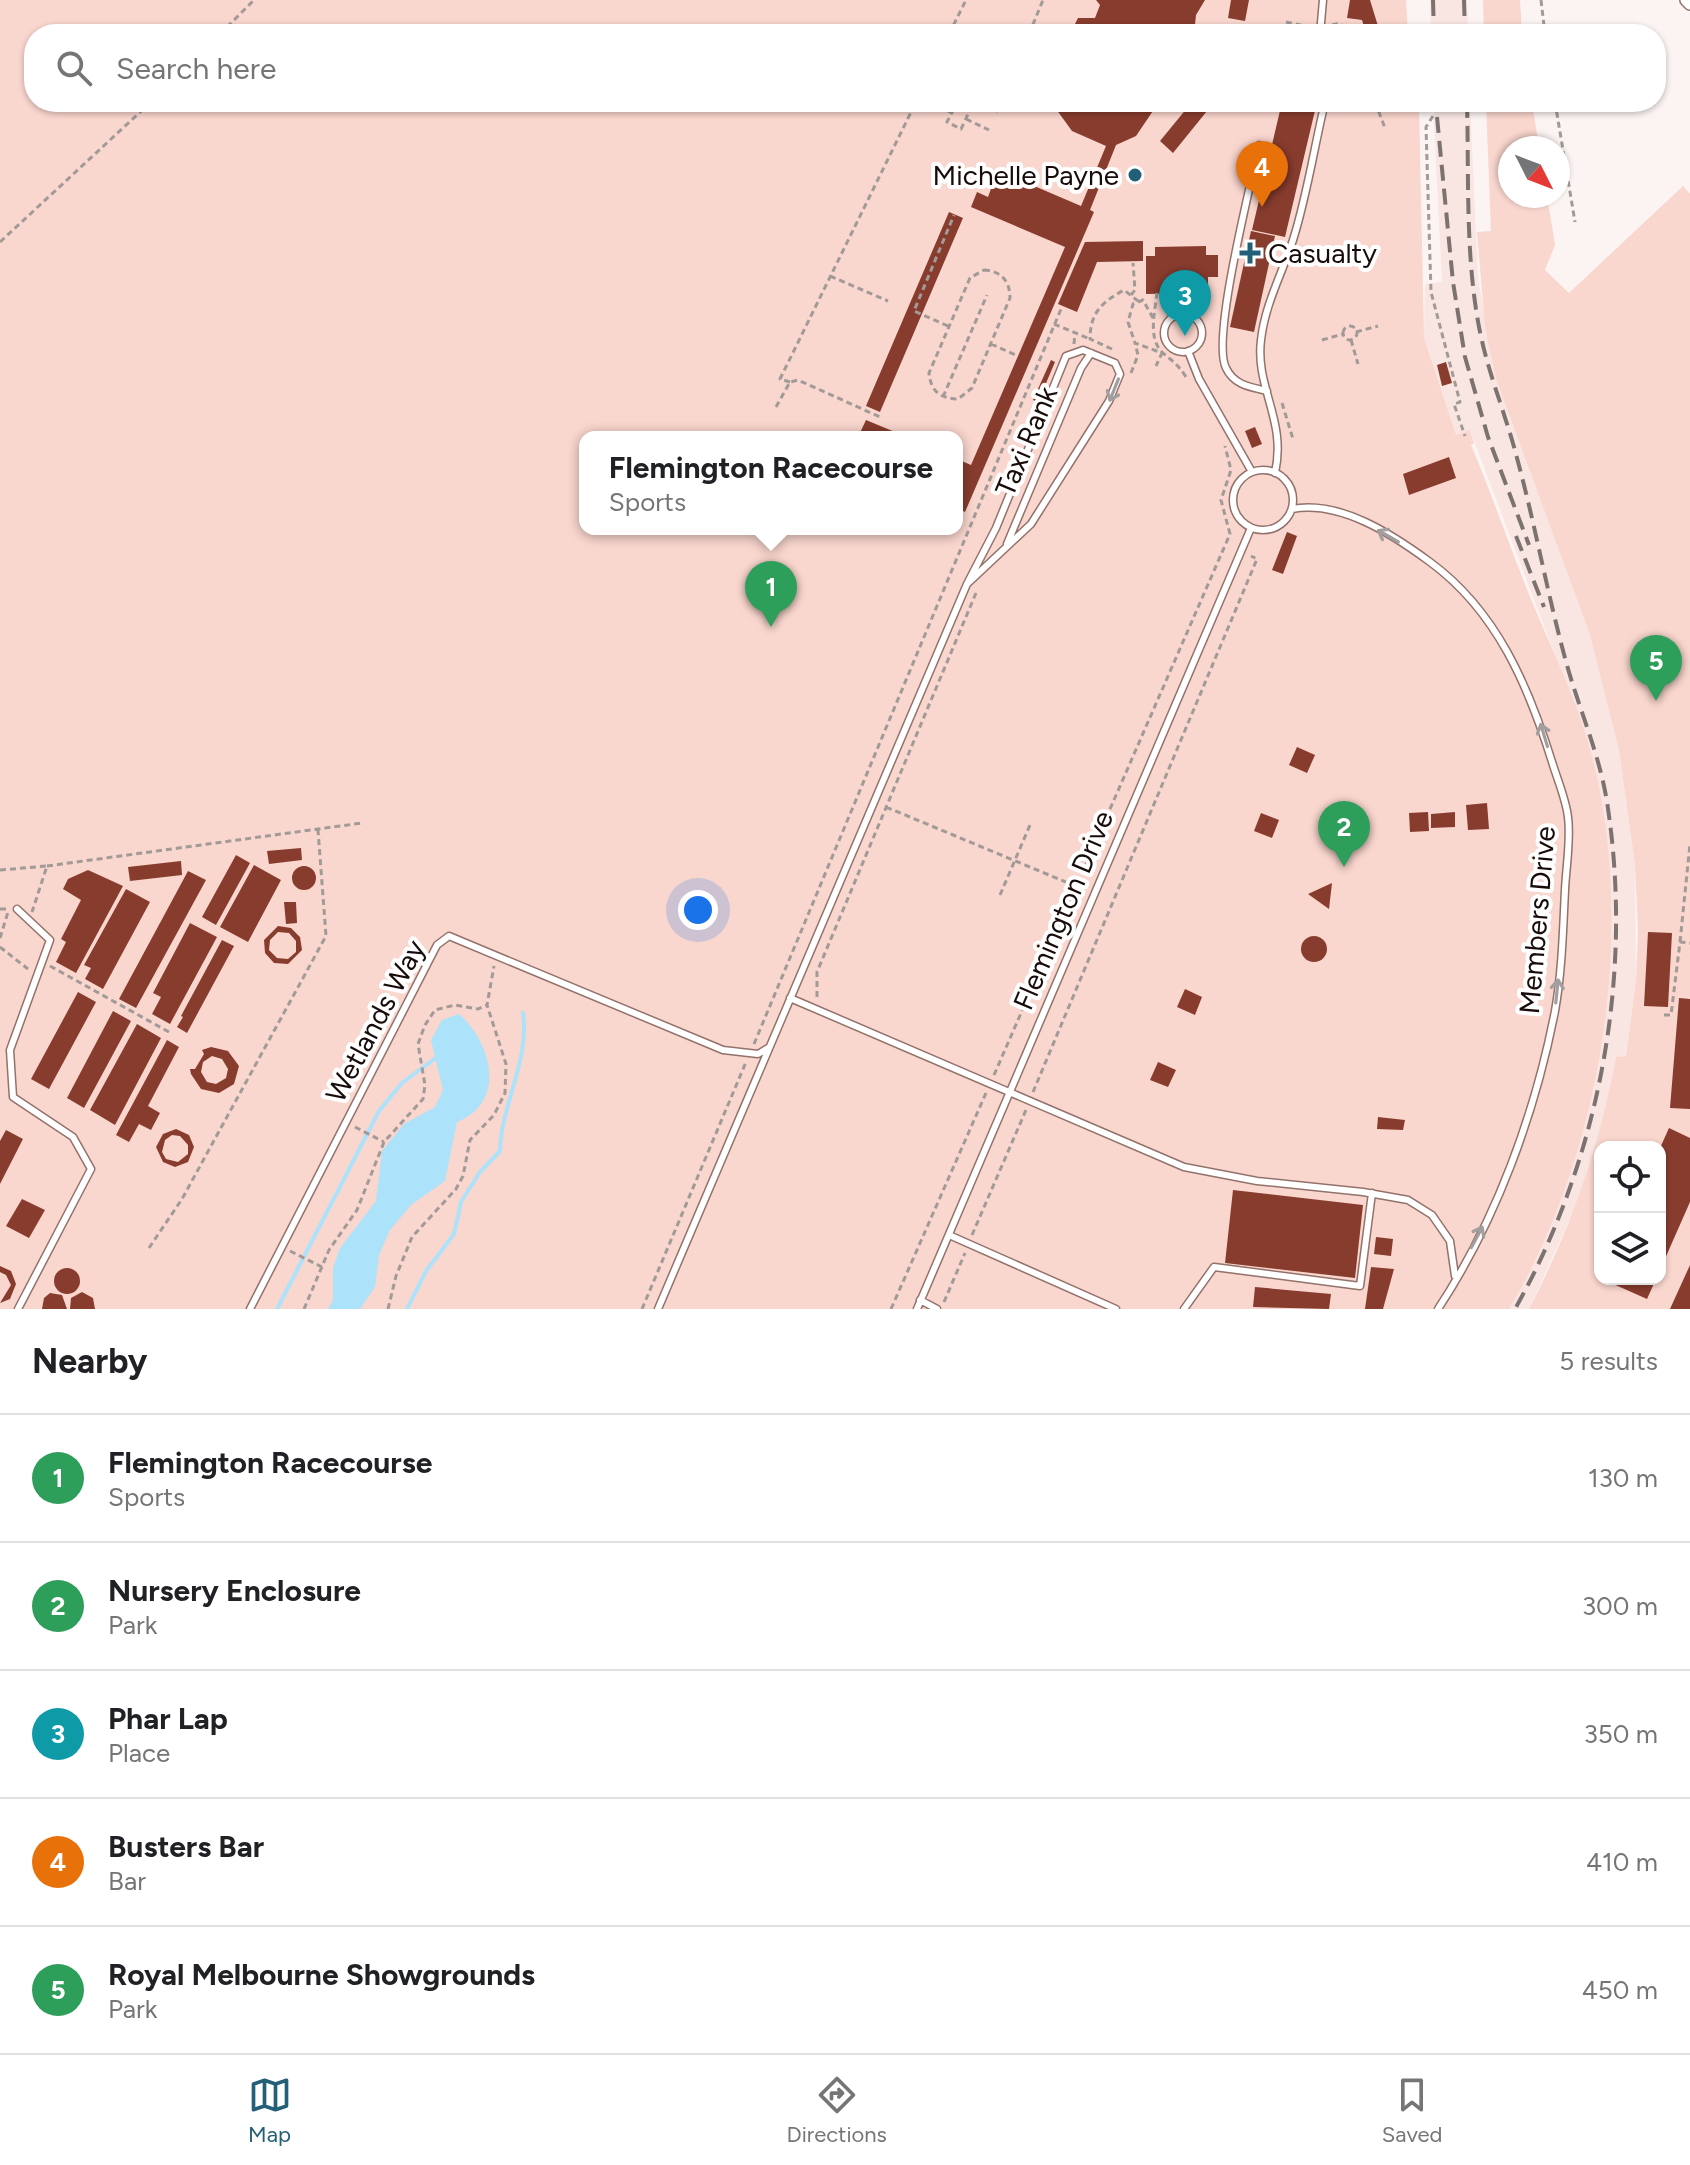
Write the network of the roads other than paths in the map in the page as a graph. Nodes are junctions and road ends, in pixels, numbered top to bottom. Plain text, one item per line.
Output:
1 (1323, 0) edge
2 (1321, 24) edge
3 (1323, 112) edge
4 (1259, 145) dead end
5 (1188, 351) junction
6 (1091, 353) junction
7 (1267, 391) junction
8 (1252, 472) junction
9 (1275, 473) junction
10 (1292, 509) junction
11 (1251, 528) junction
12 (1006, 548) junction
13 (967, 584) junction
14 (13, 909) road end
15 (790, 998) junction
16 (769, 1047) junction
17 (1009, 1092) junction
18 (1372, 1193) junction
19 (949, 1235) junction
20 (1455, 1279) junction
21 (920, 1300) junction
22 (18, 1309) edge
23 (250, 1309) edge
24 (658, 1309) edge
25 (917, 1309) edge
26 (939, 1309) edge
27 (1116, 1309) edge
28 (1184, 1309) edge
29 (1438, 1309) edge

1 - 2 lane
3 - 7 lane
4 - 7 lane
5 - 5 lane
5 - 8 lane
6 - 12 lane, Taxi Rank
6 -> 12 lane
6 - 13 lane
7 - 9 lane
8 - 9 lane
8 - 11 lane
9 - 10 lane
10 - 11 lane
20 -> 10 lane, Members Drive
11 - 17 lane, Flemington Drive
12 - 13 lane
13 - 15 lane
14 - 22 lane
15 - 16 lane
15 - 17 lane
16 - 23 lane, Wetlands Way
16 - 24 lane
17 - 18 lane
17 - 19 lane, Flemington Drive
18 - 20 lane
18 - 28 lane
19 - 21 lane, Flemington Drive
19 - 27 lane
20 - 29 lane, Members Drive
21 - 25 lane, Flemington Drive
21 - 26 lane

